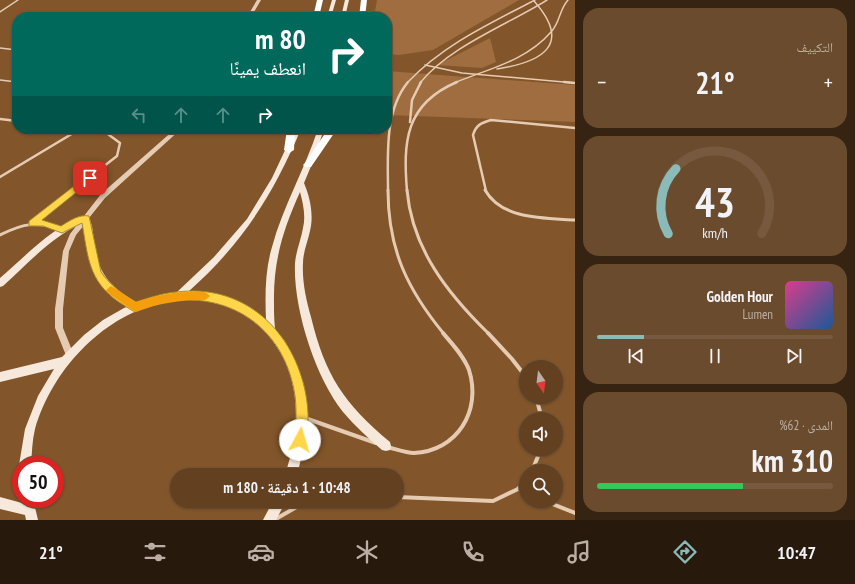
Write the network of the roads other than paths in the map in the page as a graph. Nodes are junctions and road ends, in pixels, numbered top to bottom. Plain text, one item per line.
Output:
1 (18, 0) edge
2 (259, 0) edge
3 (320, 0) edge
4 (334, 0) edge
5 (347, 0) edge
6 (364, 0) edge
7 (534, 0) edge
8 (547, 0) edge
9 (568, 0) edge
10 (540, 5) junction
11 (544, 7) dead end
12 (0, 12) edge
13 (252, 12) edge
14 (317, 12) edge
15 (330, 12) edge
16 (344, 12) edge
17 (363, 12) edge
18 (553, 16) dead end
19 (558, 22) junction
20 (561, 28) dead end
21 (0, 48) edge
22 (12, 49) edge
23 (541, 60) dead end
24 (425, 64) junction
25 (435, 67) junction
26 (493, 70) junction
27 (477, 75) junction
28 (0, 80) edge
29 (12, 81) edge
30 (575, 83) edge
31 (0, 119) edge
32 (12, 120) edge
33 (392, 122) edge
34 (410, 124) junction
35 (575, 128) edge
36 (72, 134) edge
37 (108, 134) edge
38 (172, 134) edge
39 (291, 134) edge
40 (296, 134) edge
41 (319, 134) edge
42 (330, 134) edge
43 (390, 134) edge
44 (289, 150) junction
45 (308, 165) junction
46 (0, 177) edge
47 (301, 185) junction
48 (86, 218) junction
49 (575, 220) edge
50 (32, 223) junction
51 (62, 230) junction
52 (0, 235) edge
53 (0, 283) edge
54 (178, 296) junction
55 (135, 307) junction
56 (271, 330) junction
57 (68, 358) junction
58 (519, 366) edge
59 (0, 377) edge
60 (302, 417) junction
61 (386, 446) junction
62 (26, 456) edge
63 (293, 468) edge
64 (518, 489) edge
65 (404, 498) edge
66 (0, 503) edge
67 (563, 507) edge
68 (276, 508) edge
69 (296, 508) edge
70 (29, 510) edge
71 (575, 512) edge
72 (269, 520) edge
73 (274, 520) edge

1 - 12 lane
2 - 13 street
3 - 14 highway
4 - 15 main road
5 - 16 main road
6 - 17 highway
7 - 10 lane
7 - 24 lane
8 - 10 lane
9 - 19 lane
10 - 11 lane
10 - 25 lane
18 - 19 lane
19 - 20 lane
19 - 26 lane
21 - 22 lane
23 - 26 lane
24 - 25 lane
24 - 33 lane
25 - 27 lane
25 - 34 lane
26 - 27 lane
27 - 30 lane
27 - 34 lane
28 - 29 lane
31 - 32 lane
34 - 58 lane
35 - 49 lane
36 - 46 lane
37 - 50 lane
38 - 48 street
39 - 44 highway
40 - 44 main road
41 - 45 main road
42 - 45 highway
43 - 61 lane
44 - 54 main road
45 - 47 main road
47 - 56 main road
47 - 61 main road
48 - 51 main road
48 - 55 street
48 - 57 street
50 - 51 lane
50 - 52 lane
51 - 53 main road
54 - 55 main road
54 - 56 main road
55 - 57 main road
56 - 60 main road
57 - 59 main road
57 - 62 main road
60 - 61 lane
60 - 63 main road
64 - 65 lane
66 - 70 main road
67 - 71 lane
68 - 72 main road
69 - 73 lane

